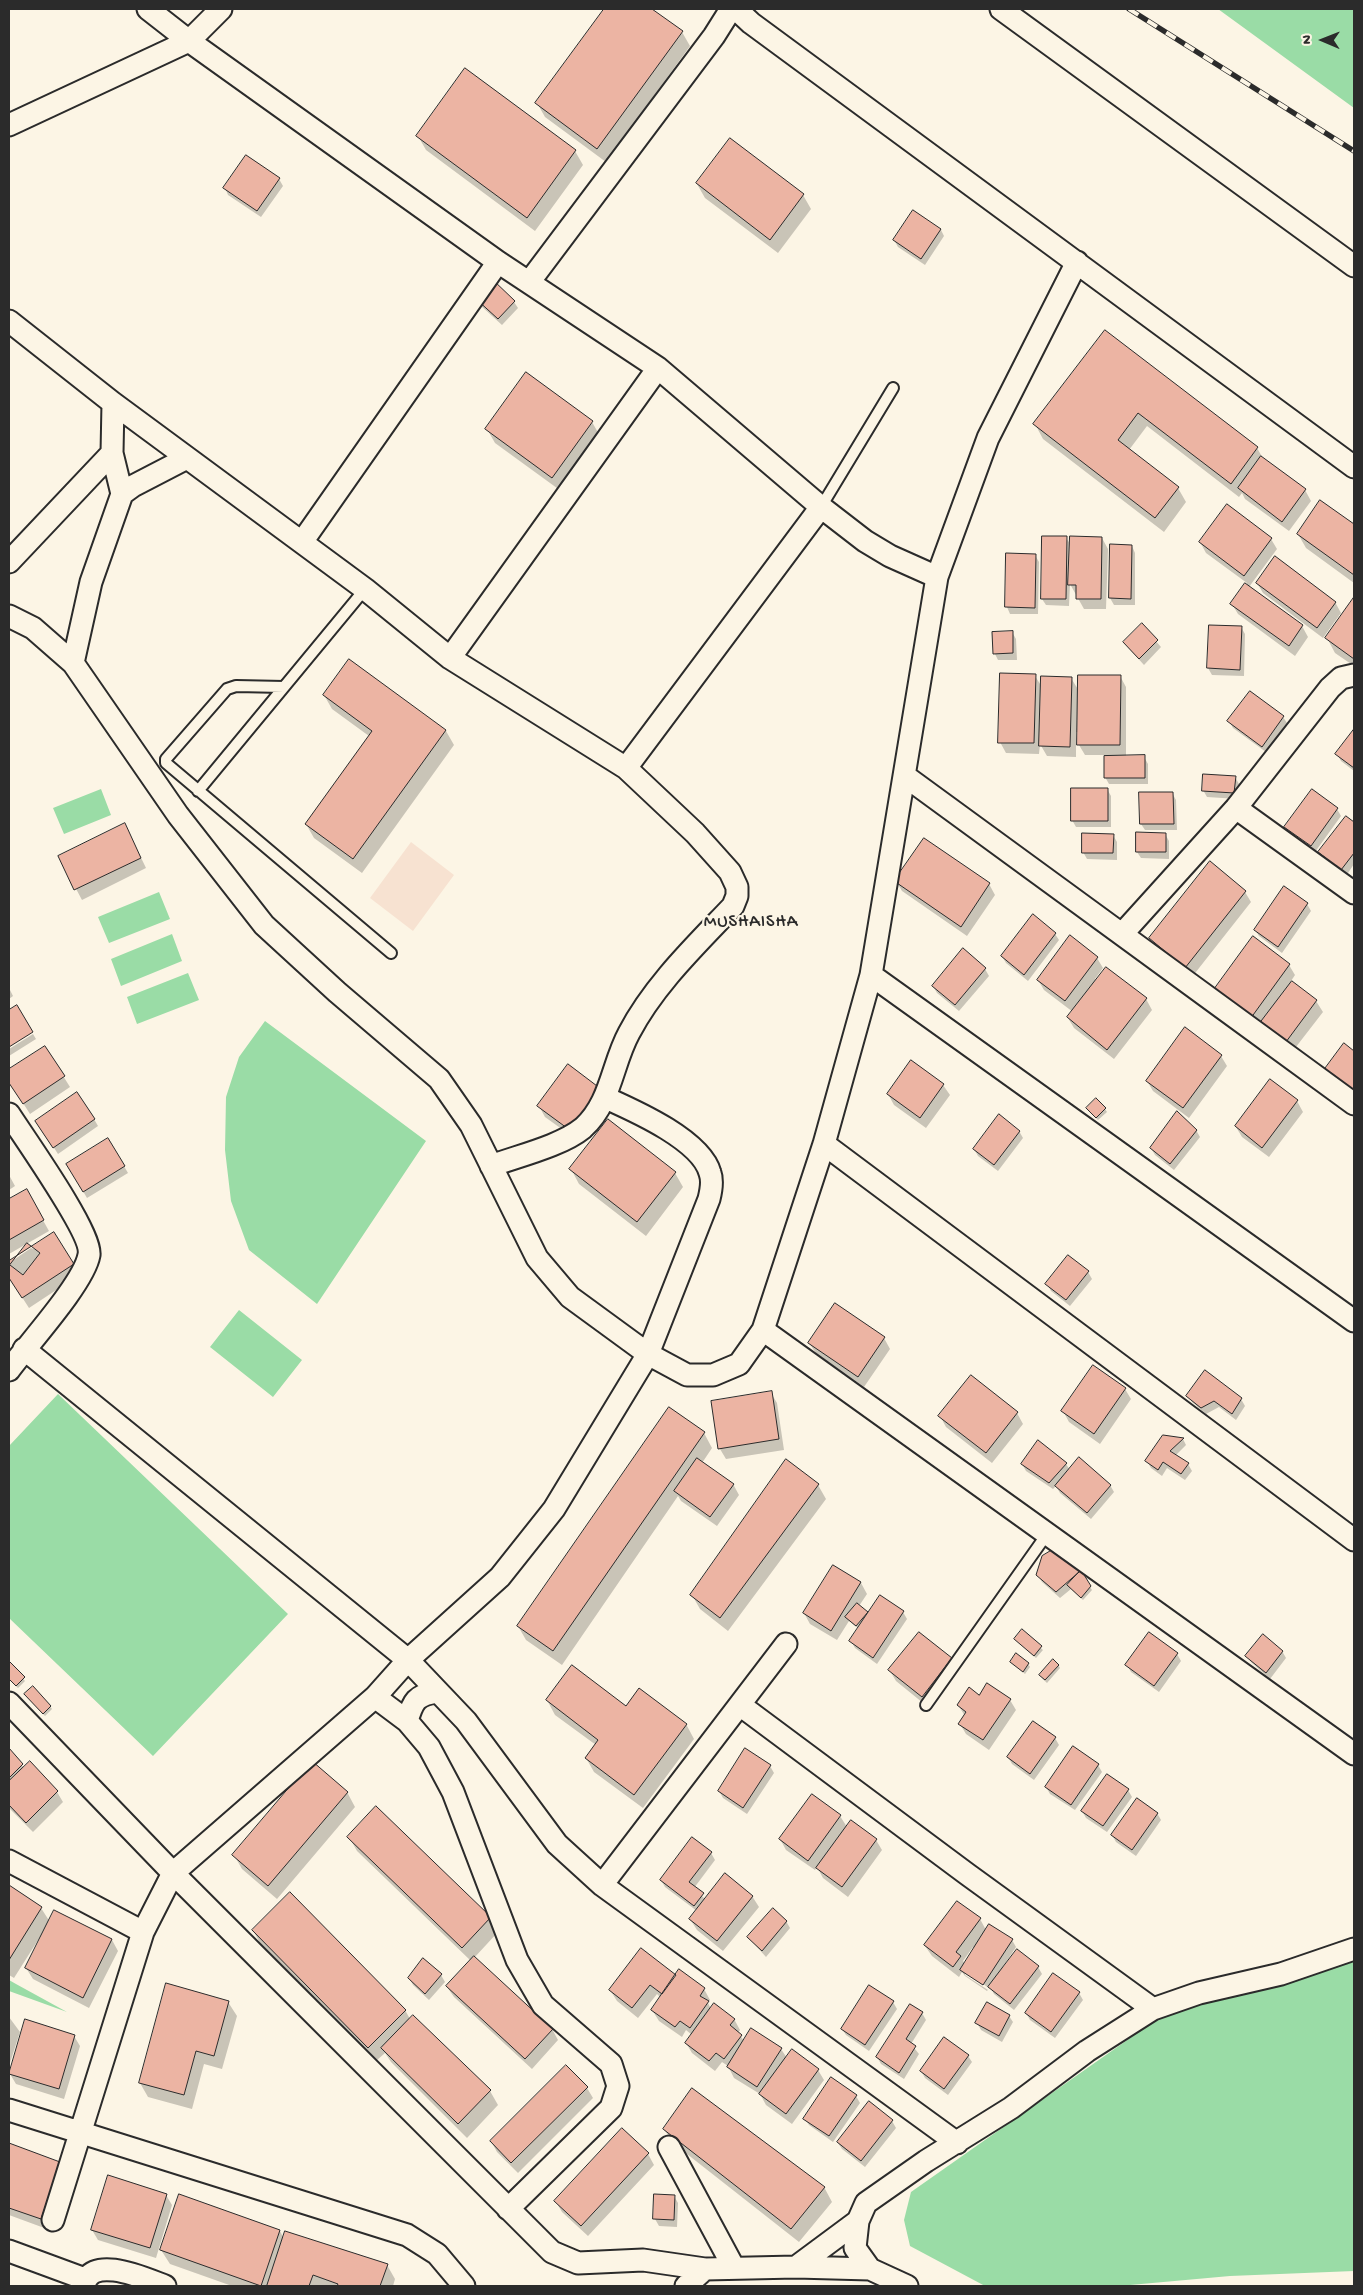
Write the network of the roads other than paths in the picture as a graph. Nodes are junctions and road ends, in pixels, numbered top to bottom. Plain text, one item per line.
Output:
1 (148, 9) edge
2 (221, 9) edge
3 (731, 9) edge
4 (736, 9) edge
5 (1001, 9) edge
6 (189, 41) junction
7 (9, 126) edge
8 (498, 262) junction
9 (1077, 262) junction
10 (1354, 266) edge
11 (530, 281) junction
12 (9, 321) edge
13 (658, 368) junction
14 (892, 388) dead end
15 (113, 403) junction
16 (112, 453) junction
17 (187, 458) junction
18 (1354, 467) edge
19 (122, 494) junction
20 (821, 507) junction
21 (302, 542) junction
22 (9, 562) edge
23 (937, 577) junction
24 (364, 589) junction
25 (9, 616) edge
26 (450, 658) junction
27 (73, 662) junction
28 (1354, 675) edge
29 (284, 687) junction
30 (626, 768) junction
31 (904, 776) junction
32 (198, 791) junction
33 (1236, 808) junction
34 (1354, 893) edge
35 (1123, 933) junction
36 (391, 954) dead end
37 (871, 975) junction
38 (606, 1098) junction
39 (1354, 1104) edge
40 (9, 1114) edge
41 (824, 1144) junction
42 (492, 1166) junction
43 (1354, 1321) edge
44 (763, 1330) junction
45 (24, 1350) junction
46 (648, 1354) junction
47 (9, 1370) edge
48 (1047, 1534) junction
49 (1354, 1540) edge
50 (786, 1644) dead end
51 (408, 1660) junction
52 (437, 1692) junction
53 (374, 1697) junction
54 (9, 1703) edge
55 (740, 1705) junction
56 (926, 1705) dead end
57 (407, 1722) junction
58 (1354, 1754) edge
59 (9, 1861) edge
60 (173, 1872) junction
61 (602, 1885) junction
62 (143, 1932) junction
63 (1354, 1949) edge
64 (1153, 2008) junction
65 (9, 2110) edge
66 (79, 2133) junction
67 (956, 2143) junction
68 (669, 2147) dead end
69 (508, 2209) junction
70 (53, 2220) dead end
71 (858, 2221) junction
72 (9, 2251) edge
73 (796, 2267) junction
74 (734, 2268) junction
75 (706, 2269) junction
76 (870, 2269) junction
77 (84, 2283) edge
78 (165, 2286) edge
79 (464, 2286) edge
80 (686, 2286) edge
81 (907, 2286) edge

1 - 6 street
2 - 6 street
3 - 11 street
4 - 9 street
5 - 10 street
6 - 7 street
6 - 8 street
8 - 11 street
8 - 21 street
9 - 18 street
9 - 23 street
11 - 13 street
12 - 15 street
13 - 20 street
13 - 26 street
14 - 20 lane
15 - 16 street
15 - 17 street
16 - 19 street
16 - 22 street
17 - 19 street
17 - 21 street
19 - 27 street
20 - 23 street
20 - 30 street
21 - 24 street
23 - 31 street
24 - 26 street
24 - 29 lane
25 - 27 street
26 - 30 street
27 - 42 street
28 - 33 street
29 - 32 lane
29 - 32 lane
30 - 38 street
31 - 35 street
31 - 37 street
32 - 36 lane
33 - 34 street
33 - 35 street
35 - 39 street
37 - 41 street
37 - 43 street
38 - 42 street
38 - 46 street
40 - 45 street
41 - 44 street
41 - 49 street
42 - 46 street
44 - 46 street
44 - 48 street
45 - 47 street
45 - 51 street
46 - 51 street
48 - 56 lane
48 - 58 street
50 - 55 street
51 - 52 street
51 - 53 street
52 - 57 street
52 - 61 street
53 - 57 street
53 - 60 street
54 - 60 street
55 - 61 street
55 - 64 street
57 - 69 street
59 - 62 street
60 - 62 street
60 - 69 street
61 - 67 street
62 - 66 street
63 - 64 street
64 - 67 street
65 - 66 street
66 - 70 street
66 - 79 street
67 - 71 street
68 - 74 street
69 - 75 street
71 - 73 street
71 - 76 street
72 - 77 street
73 - 74 street
73 - 76 street
74 - 75 street
75 - 80 street
76 - 81 street
77 - 78 street

